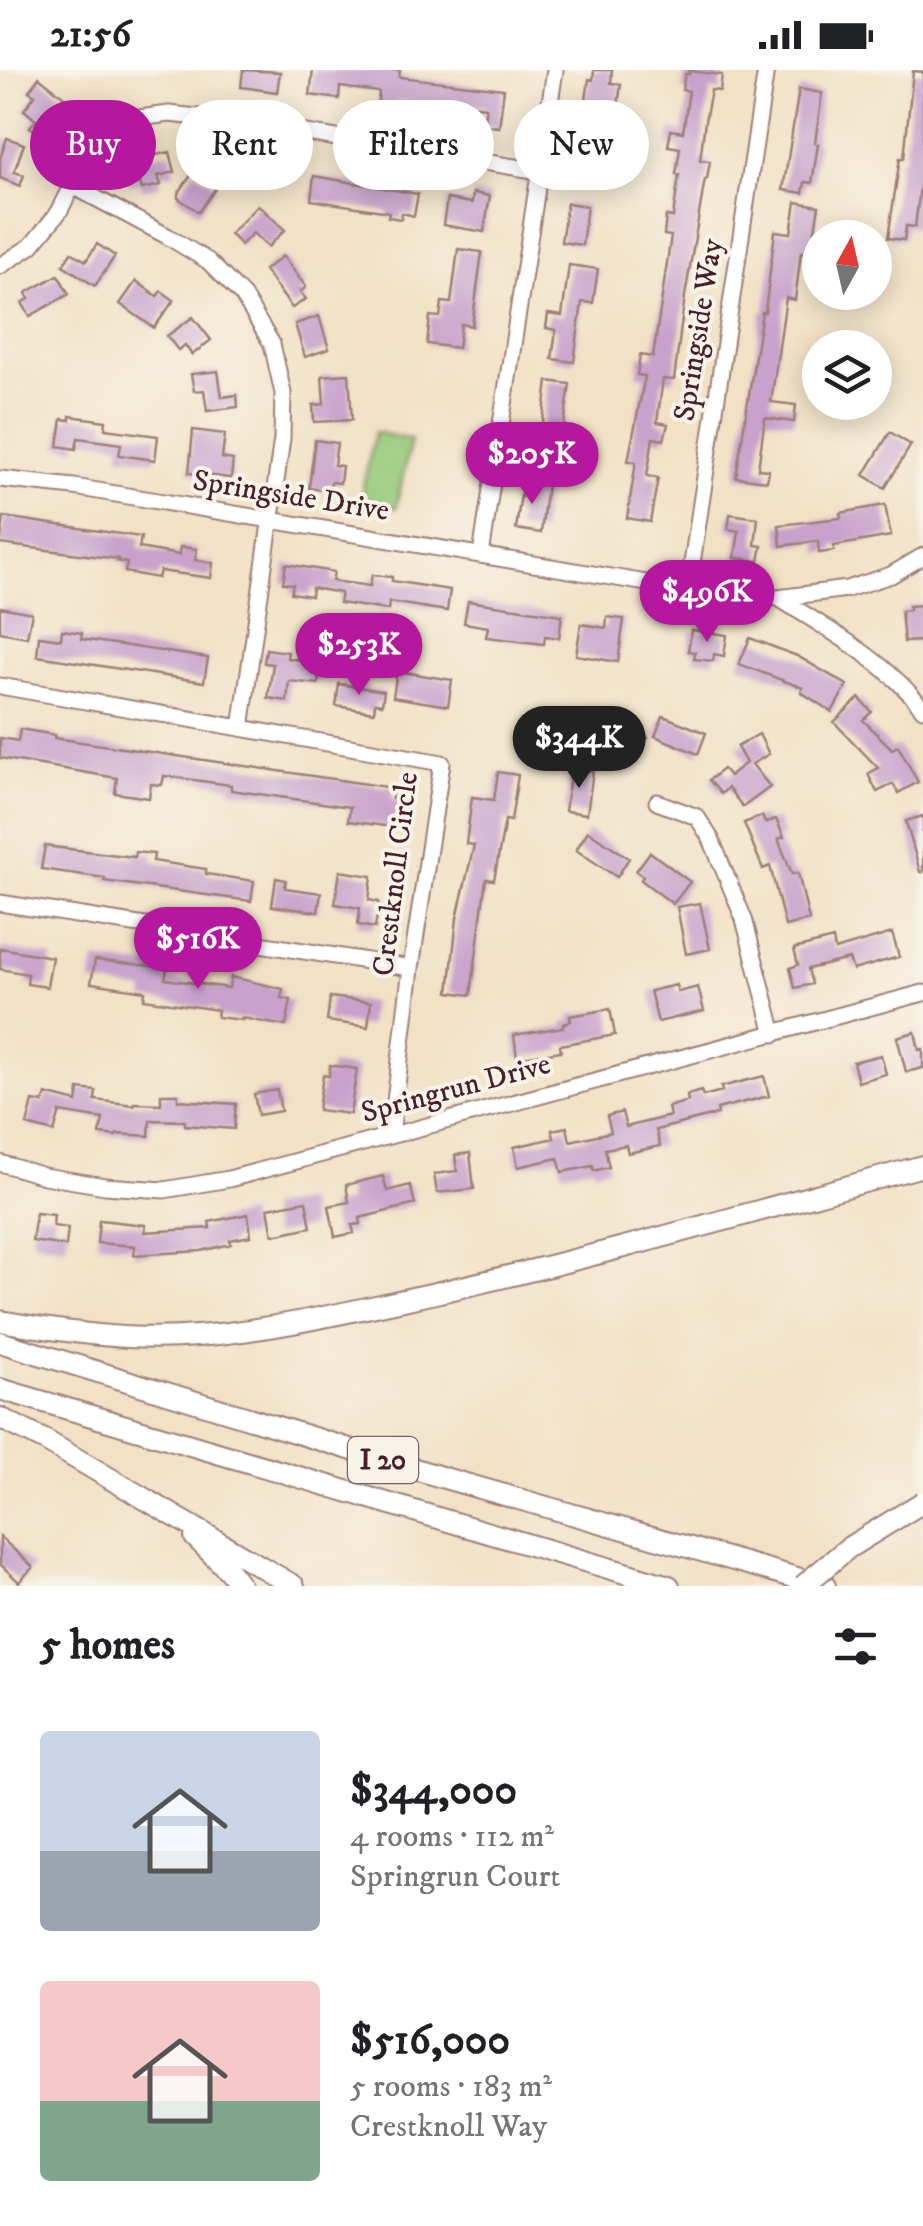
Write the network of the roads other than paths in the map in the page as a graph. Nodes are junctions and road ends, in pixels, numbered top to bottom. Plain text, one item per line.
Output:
1 (555, 70) edge
2 (766, 74) edge
3 (550, 100) edge
4 (156, 116) edge
5 (514, 168) edge
6 (71, 190) edge
7 (81, 190) edge
8 (536, 190) edge
9 (0, 266) edge
10 (0, 478) edge
11 (270, 521) junction
12 (480, 555) junction
13 (923, 556) edge
14 (688, 590) junction
15 (778, 598) junction
16 (0, 686) edge
17 (923, 709) edge
18 (241, 728) junction
19 (657, 802) dead end
20 (0, 902) edge
21 (411, 968) junction
22 (923, 993) edge
23 (774, 1034) junction
24 (392, 1135) junction
25 (0, 1163) edge
26 (923, 1166) edge
27 (0, 1321) edge
28 (0, 1342) edge
29 (0, 1389) edge
30 (0, 1418) edge
31 (923, 1502) edge
32 (155, 1505) junction
33 (240, 1586) edge
34 (294, 1586) edge
35 (669, 1586) edge
36 (803, 1586) edge
37 (825, 1586) edge

1 - 3 street
2 - 14 street, Springside Way
4 - 5 street
6 - 9 street
7 - 11 street
8 - 12 street
10 - 11 street, Springside Drive
11 - 12 street, Springside Drive
11 - 18 street
12 - 14 street, Springside Drive
13 - 15 street, Springside Drive
14 - 15 street, Springside Drive
15 - 17 street
16 - 18 street, Crestknoll Circle
18 - 21 street, Crestknoll Circle
19 - 23 street
20 - 21 street
21 - 24 street, Crestknoll Circle
22 - 23 street, Springrun Drive
23 - 24 street, Springrun Drive
24 - 25 street, Springrun Drive
26 - 27 highway
28 - 37 highway, I 20
29 - 35 highway, I 20
30 - 32 highway
31 - 36 highway, bridge
32 - 33 highway
32 - 34 highway

